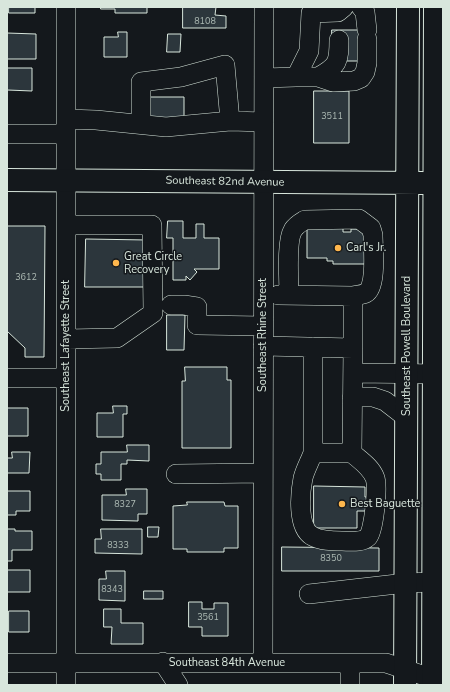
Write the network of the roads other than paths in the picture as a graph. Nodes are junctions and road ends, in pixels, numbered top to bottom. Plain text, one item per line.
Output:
1 (66, 7) edge
2 (264, 7) edge
3 (361, 7) edge
4 (408, 7) edge
5 (435, 7) edge
6 (340, 22) edge
7 (408, 61) junction
8 (439, 62) edge
9 (296, 77) junction
10 (318, 77) junction
11 (264, 78) junction
12 (230, 121) junction
13 (264, 122) junction
14 (140, 124) junction
15 (66, 126) junction
16 (7, 134) edge
17 (7, 180) edge
18 (66, 180) junction
19 (264, 182) junction
20 (408, 183) junction
21 (439, 183) edge
22 (66, 225) junction
23 (263, 295) junction
24 (289, 295) junction
25 (353, 296) junction
26 (171, 305) dead end
27 (263, 326) junction
28 (66, 339) junction
29 (263, 346) junction
30 (313, 347) junction
31 (353, 348) junction
32 (353, 373) junction
33 (407, 374) junction
34 (438, 374) edge
35 (7, 378) edge
36 (66, 378) junction
37 (352, 397) junction
38 (407, 425) junction
39 (438, 433) edge
40 (313, 453) junction
41 (352, 453) junction
42 (176, 474) dead end
43 (263, 474) junction
44 (407, 511) junction
45 (438, 511) edge
46 (433, 582) junction
47 (406, 583) junction
48 (309, 594) dead end
49 (66, 662) junction
50 (163, 662) junction
51 (7, 663) edge
52 (263, 663) junction
53 (350, 663) junction
54 (405, 677) edge
55 (436, 682) edge
56 (66, 685) edge
57 (178, 685) edge
58 (350, 685) edge

1 - 15 street, Southeast Lafayette Street
2 - 11 street, Southeast Rhine Street
3 - 10 street
4 - 7 main road, Southeast Powell Boulevard
5 - 8 main road
6 - 9 street
6 - 10 street
7 - 8 street
7 - 20 main road, Southeast Powell Boulevard
8 - 21 main road
9 - 10 street
9 - 11 street
11 - 13 street, Southeast Rhine Street
12 - 13 street
12 - 14 street
12 - 14 street
13 - 19 street, Southeast Rhine Street
14 - 15 street
15 - 16 street
15 - 18 street, Southeast Lafayette Street
17 - 18 main road, Southeast 82nd Avenue
18 - 19 main road, Southeast 82nd Avenue
18 - 22 street, Southeast Lafayette Street
19 - 20 main road, Southeast 82nd Avenue
19 - 23 street, Southeast Rhine Street
20 - 21 main road, Southeast 82nd Avenue
20 - 33 main road, Southeast Powell Boulevard
21 - 34 main road
22 - 28 street, Southeast Lafayette Street
22 - 28 street
23 - 24 street
23 - 27 street, Southeast Rhine Street
24 - 25 street
24 - 25 street
25 - 31 street
26 - 27 street
27 - 29 street, Southeast Rhine Street
28 - 36 street, Southeast Lafayette Street
29 - 30 street
29 - 43 street, Southeast Rhine Street
30 - 31 street
30 - 40 street
31 - 32 street
32 - 33 street
32 - 37 street
33 - 34 street
33 - 38 main road, Southeast Powell Boulevard
34 - 39 main road
35 - 36 street
36 - 49 street, Southeast Lafayette Street
37 - 38 street
37 - 41 street
38 - 39 street
38 - 44 main road, Southeast Powell Boulevard
39 - 45 main road
40 - 41 street
40 - 41 street
42 - 43 street
43 - 52 street, Southeast Rhine Street
44 - 45 street
44 - 47 main road, Southeast Powell Boulevard
45 - 46 main road
46 - 47 street
46 - 55 main road
47 - 48 street
47 - 54 main road, Southeast Powell Boulevard
49 - 50 street, Southeast 84th Avenue
49 - 51 street, Southeast 84th Avenue
49 - 56 street, Southeast Lafayette Street
50 - 52 street, Southeast 84th Avenue
50 - 57 street
52 - 53 street, Southeast 84th Avenue
53 - 54 street, Southeast 84th Avenue
53 - 58 street
54 - 55 street, Southeast 84th Avenue

